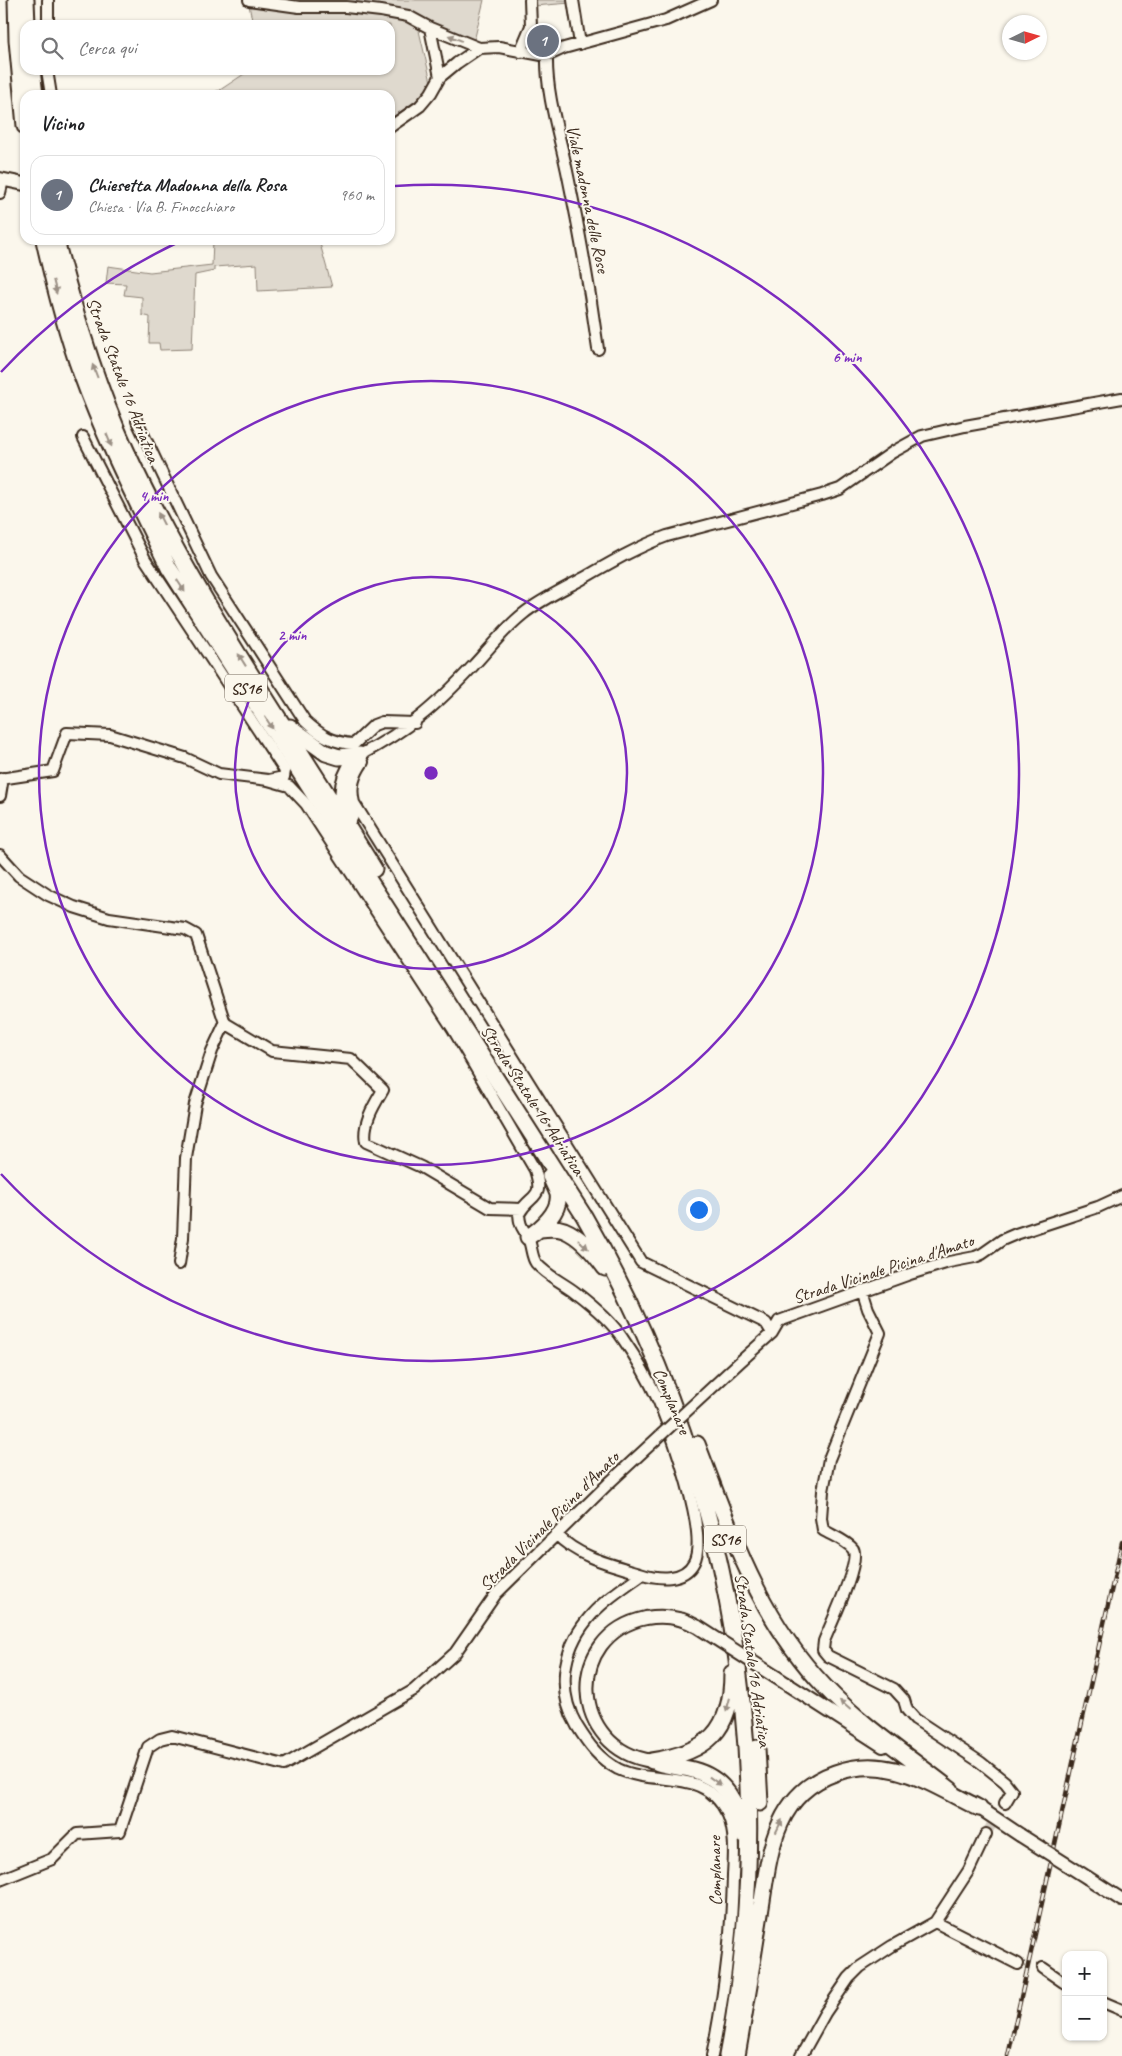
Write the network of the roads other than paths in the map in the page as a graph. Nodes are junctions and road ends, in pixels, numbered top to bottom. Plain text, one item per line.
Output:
1 (16, 0) edge
2 (26, 0) edge
3 (48, 0) edge
4 (249, 0) edge
5 (530, 0) edge
6 (573, 0) edge
7 (711, 0) edge
8 (27, 20) edge
9 (48, 20) edge
10 (430, 28) junction
11 (580, 44) junction
12 (479, 48) junction
13 (520, 52) junction
14 (547, 56) junction
15 (20, 72) edge
16 (20, 75) edge
17 (33, 75) edge
18 (48, 75) edge
19 (440, 78) junction
20 (22, 90) edge
21 (34, 90) edge
22 (49, 90) edge
23 (395, 124) edge
24 (2, 179) edge
25 (20, 183) edge
26 (0, 193) edge
27 (45, 245) edge
28 (57, 245) edge
29 (598, 349) dead end
30 (1122, 398) edge
31 (137, 421) dead end
32 (83, 437) dead end
33 (279, 717) junction
34 (415, 722) junction
35 (378, 745) junction
36 (360, 755) junction
37 (2, 779) edge
38 (268, 780) junction
39 (0, 796) edge
40 (359, 843) junction
41 (0, 855) edge
42 (225, 1023) junction
43 (514, 1105) junction
44 (1122, 1196) edge
45 (522, 1209) junction
46 (534, 1233) junction
47 (179, 1264) dead end
48 (862, 1290) junction
49 (632, 1307) junction
50 (772, 1333) junction
51 (698, 1444) junction
52 (556, 1534) junction
53 (721, 1570) junction
54 (642, 1574) junction
55 (652, 1761) junction
56 (951, 1790) junction
57 (1005, 1803) tunnel mouth
58 (979, 1808) junction
59 (986, 1834) tunnel mouth
60 (0, 1880) edge
61 (1122, 1900) edge
62 (935, 1922) junction
63 (744, 1943) junction
64 (1018, 1964) dead end
65 (1043, 1968) dead end
66 (750, 1976) junction
67 (1062, 1981) edge
68 (1107, 2004) edge
69 (1122, 2010) edge
70 (712, 2056) edge
71 (727, 2056) edge
72 (738, 2056) edge
73 (802, 2056) edge

1 - 15 highway
2 - 8 highway
3 - 9 street
4 - 10 street
5 - 13 street
6 - 11 street
7 - 11 street
12 -> 10 street
10 - 19 street
11 - 14 street
12 - 13 street
12 - 19 street
13 - 14 street
14 - 29 street, Viale madonna delle Rose
16 - 20 highway
17 - 21 highway
18 - 22 street
19 - 23 street
24 - 25 main road
24 - 26 street
27 -> 43 highway, Strada Statale 16 Adriatica / SS16
33 -> 28 highway, Strada Statale 16 Adriatica / SS16
30 - 34 street
31 - 34 street
32 - 38 street
33 - 36 highway, SS16
33 - 40 highway, Strada Statale 16 Adriatica / SS16
34 - 35 street
35 - 36 street
35 - 50 street
36 - 40 highway, SS16
37 - 38 street
37 - 39 street
38 - 45 street
40 - 51 highway, Strada Statale 16 Adriatica / SS16
41 - 42 street
42 - 45 street
42 - 47 street
43 - 46 highway
43 - 49 highway, Strada Statale 16 Adriatica / SS16
44 - 48 street, Strada Vicinale Picina d'Amato
45 - 46 street
46 -> 49 highway
46 - 54 street, Complanare
48 - 50 street, Strada Vicinale Picina d'Amato
48 - 57 street
49 - 53 highway, Strada Statale 16 Adriatica / SS16
50 - 52 street, Strada Vicinale Picina d'Amato, bridge
56 -> 51 highway, SS16
51 - 66 highway, Strada Statale 16 Adriatica / SS16
52 - 54 street, Complanare
52 - 60 street, Strada Vicinale Picina d'Amato
53 -> 55 highway, SS16
53 - 63 highway, Strada Statale 16 Adriatica / SS16
54 - 70 street, Complanare
55 - 56 main road, bridge
55 -> 63 highway, SS16
56 - 58 main road
58 - 61 main road, bridge
66 -> 58 highway, SS16
59 - 62 street
62 - 64 street
62 - 73 street
63 - 71 highway, Strada Statale 16 Adriatica / SS16
65 - 67 street
66 - 72 highway, Strada Statale 16 Adriatica / SS16
68 - 69 street

